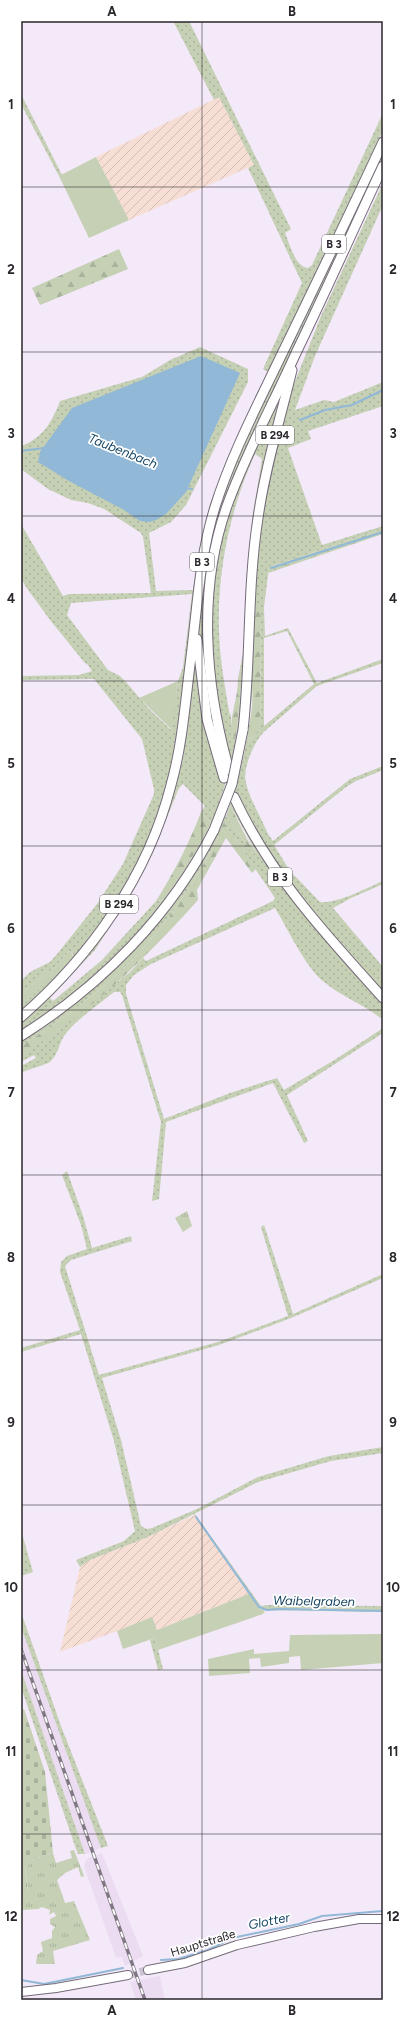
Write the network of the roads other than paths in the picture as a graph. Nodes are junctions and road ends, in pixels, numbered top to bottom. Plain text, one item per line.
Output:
1 (383, 142) edge
2 (383, 166) edge
3 (297, 353) junction
4 (196, 622) junction
5 (229, 770) dead end
6 (224, 778) dead end
7 (234, 798) dead end
8 (383, 998) edge
9 (21, 1017) edge
10 (21, 1036) edge
11 (383, 1919) edge
12 (148, 1970) tunnel mouth
13 (128, 1975) tunnel mouth
14 (21, 1992) edge

1 - 4 highway, B 3
2 - 3 highway, B 3
3 - 5 highway, B 3
3 - 10 highway, B 294, bridge
4 - 6 highway, B 3
4 - 9 highway, B 294
7 - 8 highway, B 3
11 - 12 main road, Hauptstraße
13 - 14 main road

